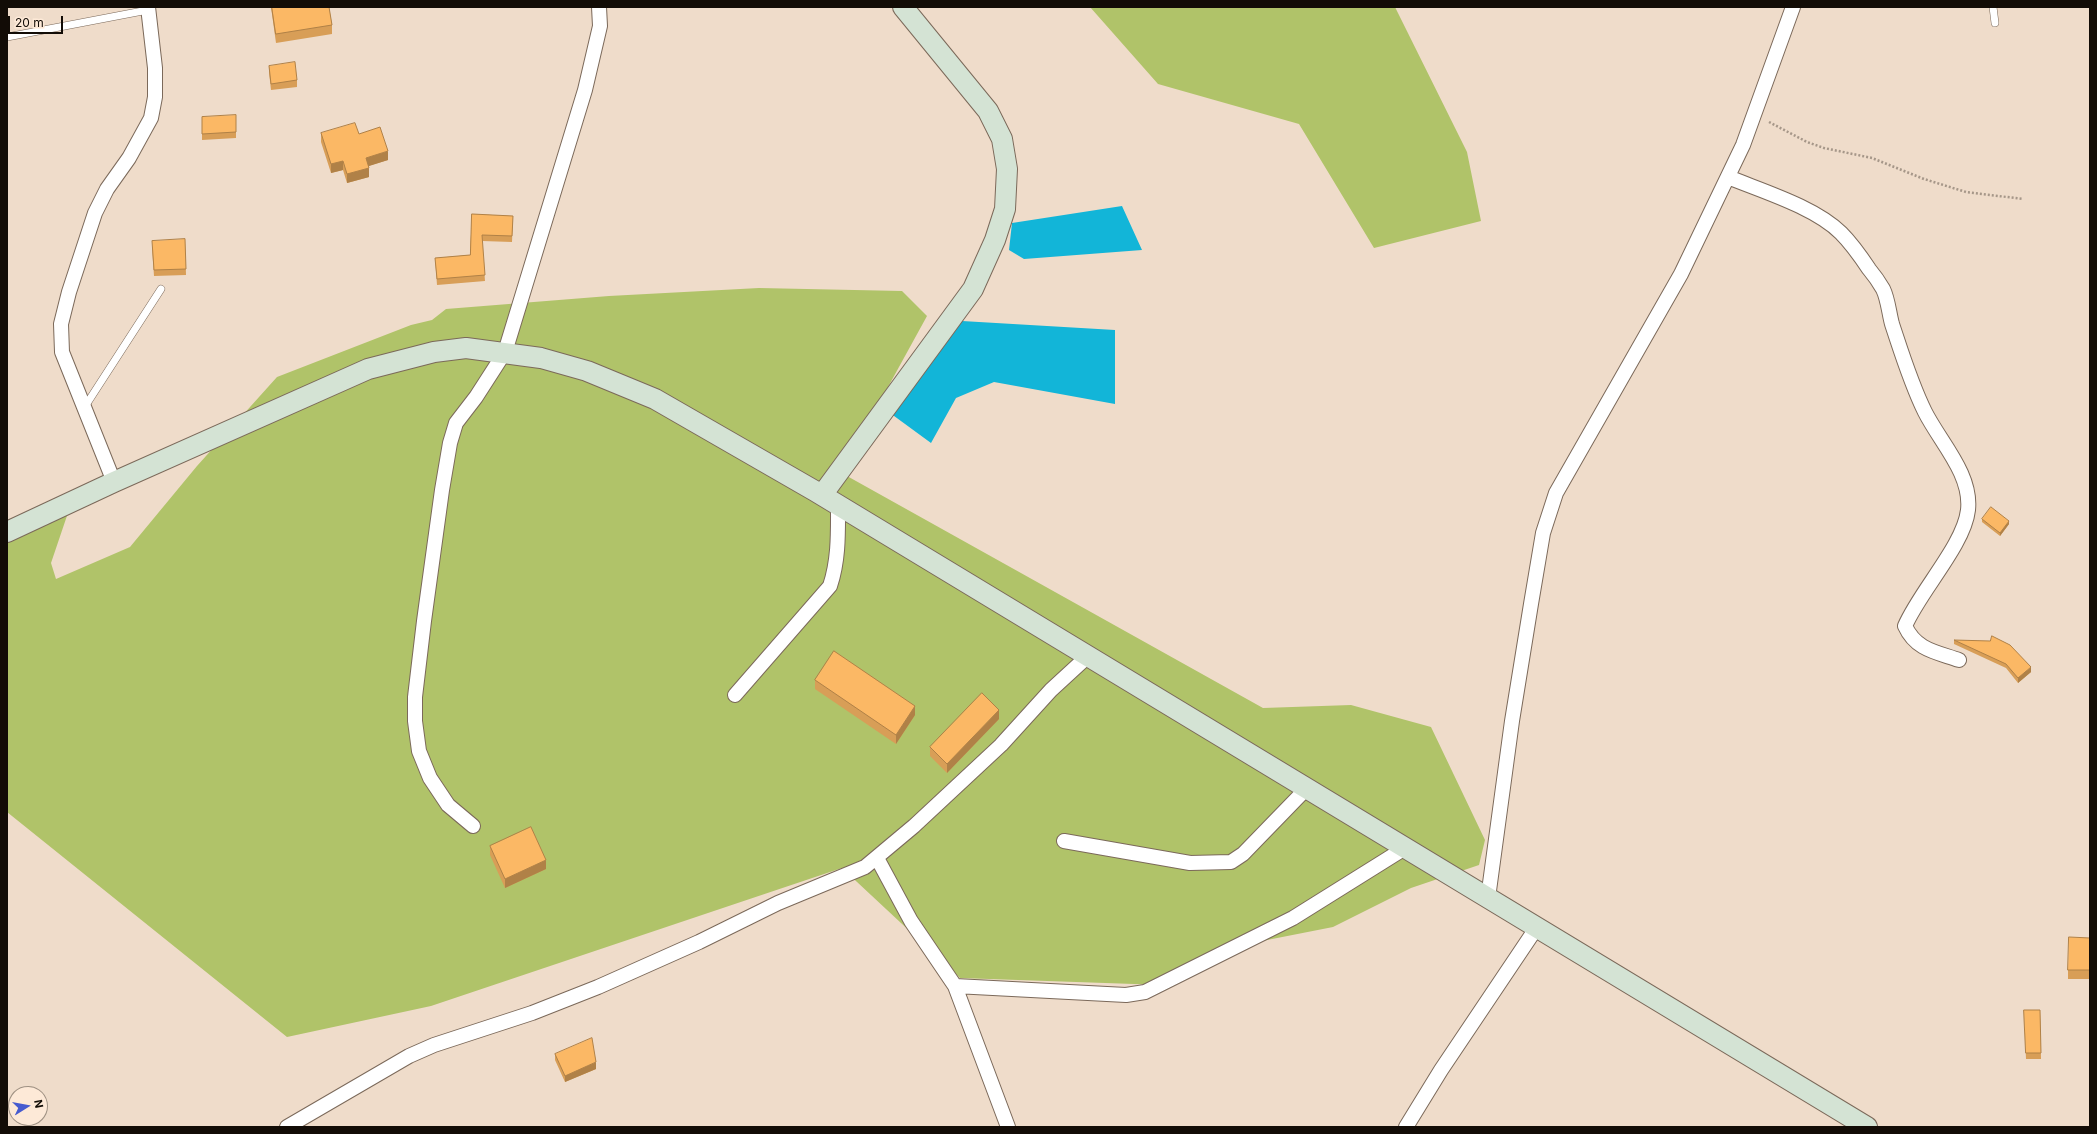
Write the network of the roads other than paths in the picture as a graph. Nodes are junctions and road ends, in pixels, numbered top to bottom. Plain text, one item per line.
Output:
1 (600, 7) edge
2 (903, 7) edge
3 (1793, 7) edge
4 (1993, 7) edge
5 (148, 9) edge
6 (1995, 23) dead end
7 (7, 37) edge
8 (1728, 177) junction
9 (161, 289) dead end
10 (505, 352) junction
11 (84, 408) junction
12 (114, 482) junction
13 (830, 500) junction
14 (7, 532) edge
15 (1088, 656) junction
16 (1959, 660) dead end
17 (735, 695) dead end
18 (1307, 788) junction
19 (473, 826) dead end
20 (1064, 841) dead end
21 (1405, 848) junction
22 (877, 858) junction
23 (1488, 898) junction
24 (1537, 927) junction
25 (954, 986) junction
26 (287, 1127) edge
27 (1008, 1127) edge
28 (1406, 1127) edge
29 (1867, 1127) edge

1 - 10 street
2 - 13 street
3 - 8 street
4 - 6 lane
5 - 7 lane
5 - 11 street
8 - 16 street
8 - 23 street
9 - 11 lane
10 - 12 street
10 - 13 street
10 - 19 street
11 - 12 street
12 - 14 street
13 - 15 street
13 - 17 street
15 - 18 street
15 - 22 street
18 - 20 street
18 - 21 street
21 - 23 street
21 - 25 street
22 - 25 street
22 - 26 street
23 - 24 street
24 - 28 street
24 - 29 street
25 - 27 street

